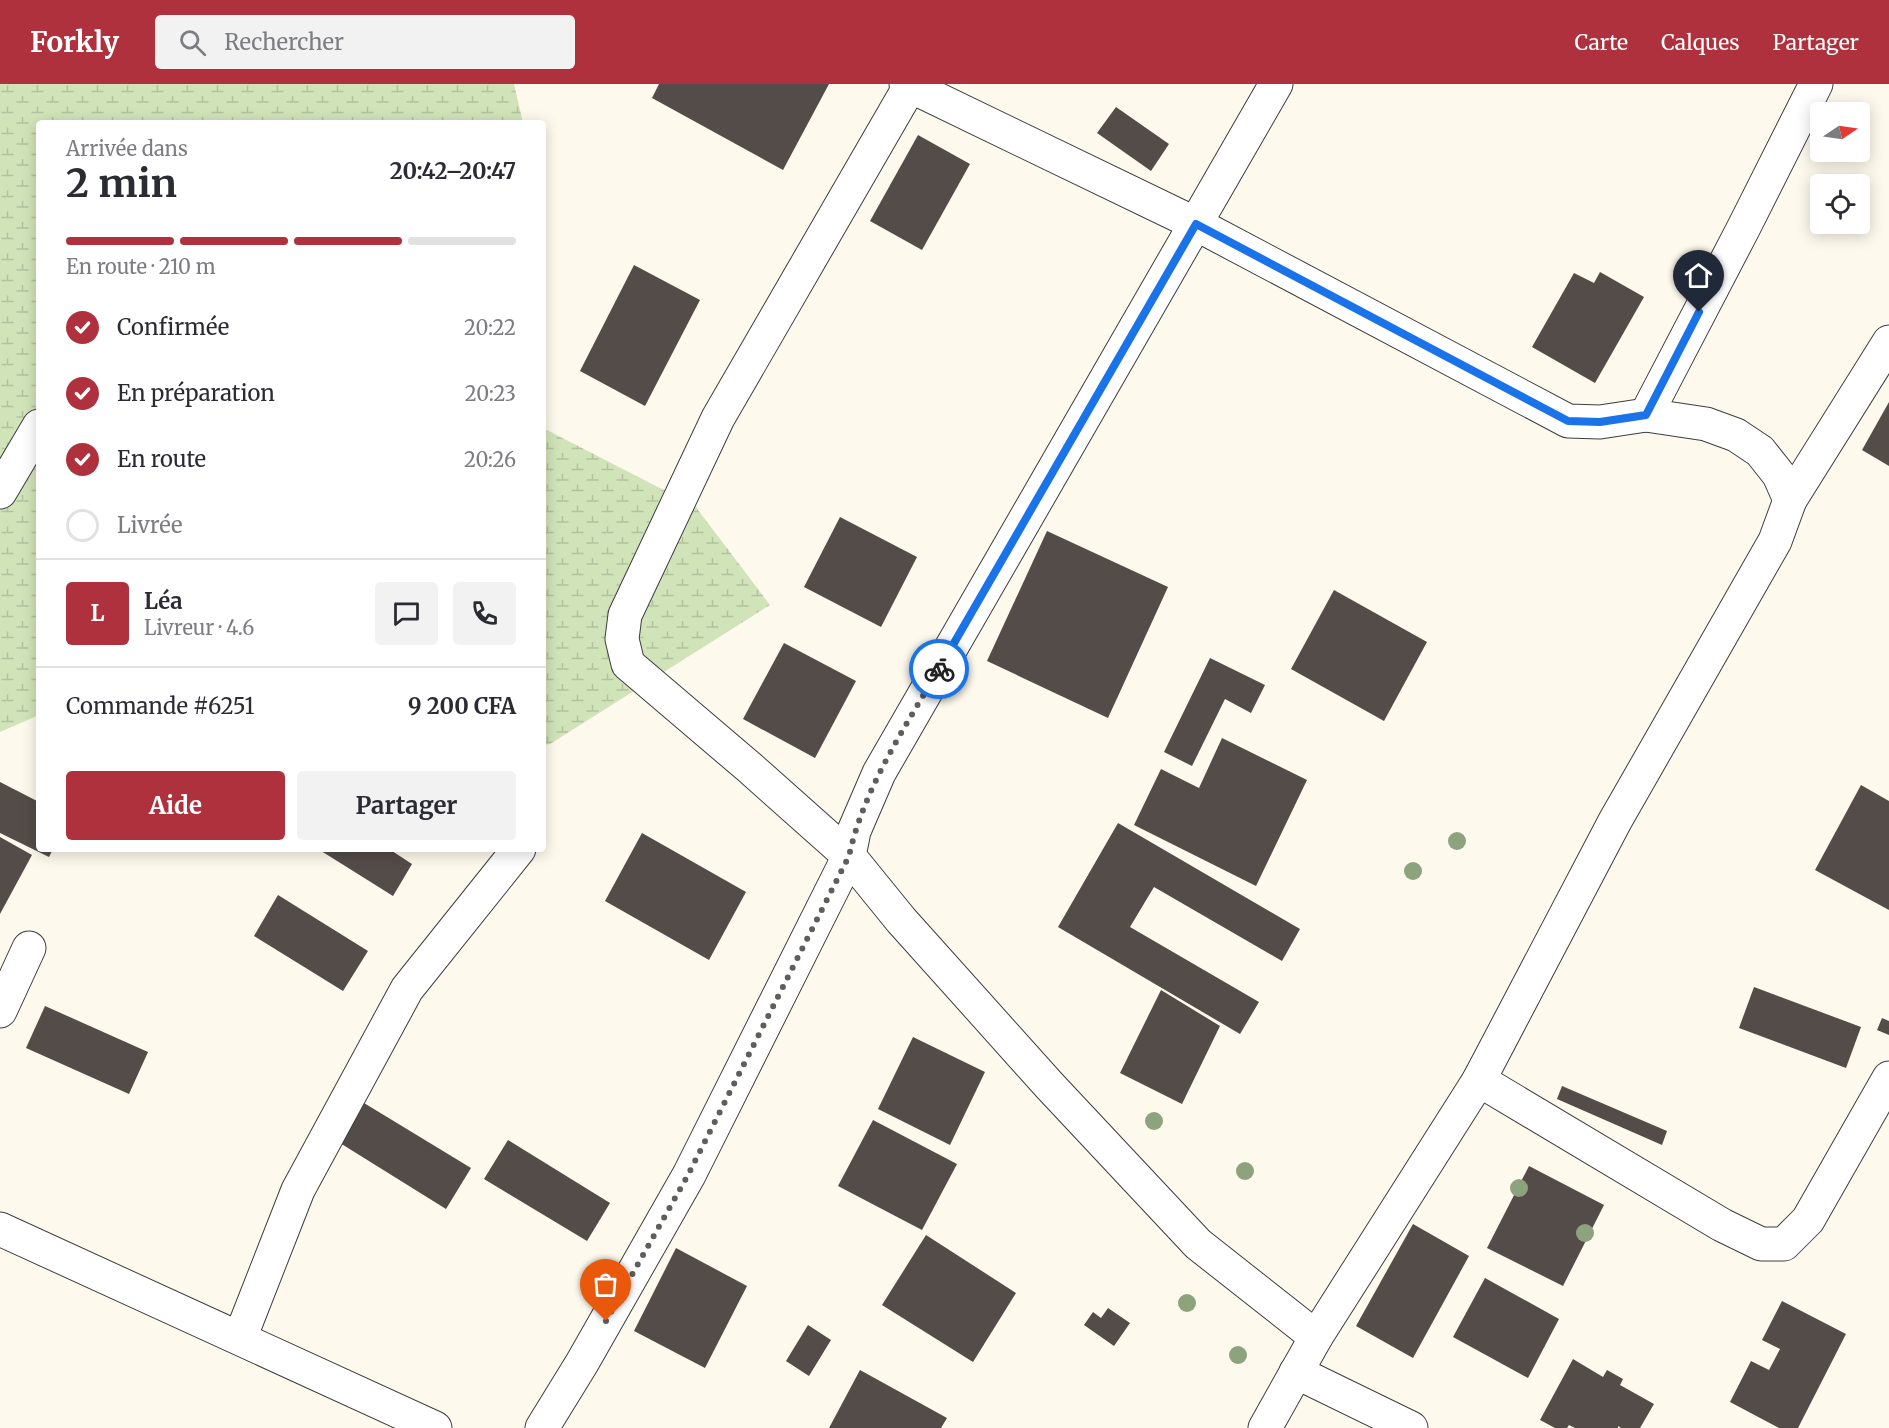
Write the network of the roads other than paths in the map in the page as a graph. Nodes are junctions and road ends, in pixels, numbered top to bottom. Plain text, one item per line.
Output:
1 (1276, 84) edge
2 (1816, 84) edge
3 (908, 85) edge
4 (1196, 224) junction
5 (1889, 342) edge
6 (1646, 415) junction
7 (36, 431) edge
8 (0, 492) edge
9 (1790, 500) junction
10 (517, 852) edge
11 (849, 856) junction
12 (29, 948) dead end
13 (0, 1011) edge
14 (1889, 1078) edge
15 (1479, 1080) junction
16 (0, 1229) edge
17 (1316, 1337) junction
18 (240, 1338) junction
19 (1296, 1372) junction
20 (435, 1428) edge
21 (542, 1428) edge
22 (1265, 1428) edge
23 (1411, 1428) edge

1 - 4 street
2 - 6 street
3 - 4 street
3 - 11 street
4 - 6 street
4 - 11 street
5 - 9 street
6 - 9 street
7 - 8 street
9 - 15 street
10 - 18 street
11 - 17 street
11 - 21 street
12 - 13 street
14 - 15 street
15 - 17 street
16 - 18 street
17 - 19 street
18 - 20 street
19 - 22 street
19 - 23 street

